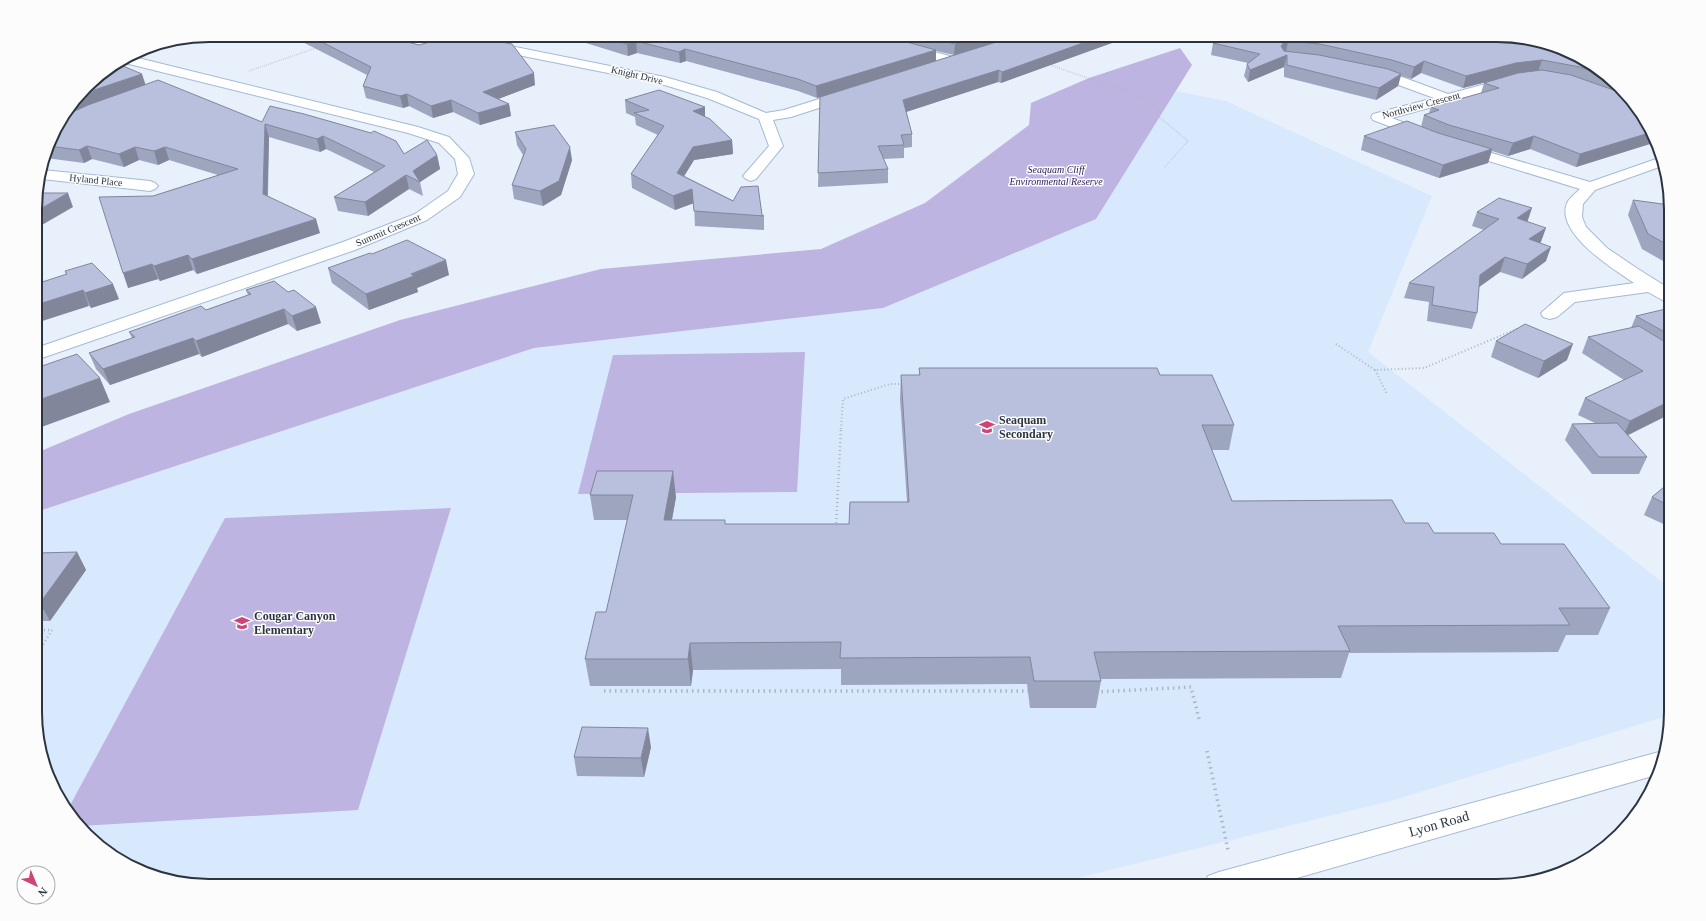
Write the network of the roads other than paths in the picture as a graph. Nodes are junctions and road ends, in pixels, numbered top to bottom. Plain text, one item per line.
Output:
1 (473, 42) edge
2 (883, 42) edge
3 (968, 57) edge
4 (132, 61) edge
5 (953, 61) junction
6 (930, 68) edge
7 (1360, 70) edge
8 (193, 75) junction
9 (1526, 78) edge
10 (173, 83) dead end
11 (862, 90) edge
12 (1447, 98) junction
13 (764, 117) junction
14 (1657, 163) edge
15 (46, 174) edge
16 (751, 176) dead end
17 (150, 186) dead end
18 (1590, 187) junction
19 (1650, 286) junction
20 (1664, 294) edge
21 (1550, 313) road end
22 (42, 352) edge
23 (1655, 764) edge
24 (1244, 879) edge

1 - 13 street, Knight Drive
2 - 5 street
3 - 5 street
4 - 8 street, Summit Crescent
5 - 6 street
7 - 12 street
8 - 10 street
8 - 22 street, Summit Crescent
9 - 12 street, Northview Crescent
11 - 13 street
12 - 18 street, Northview Crescent
13 - 16 street
14 - 18 street
15 - 17 street, Hyland Place
18 - 19 street
19 - 20 street
19 - 21 street
23 - 24 street, Lyon Road

